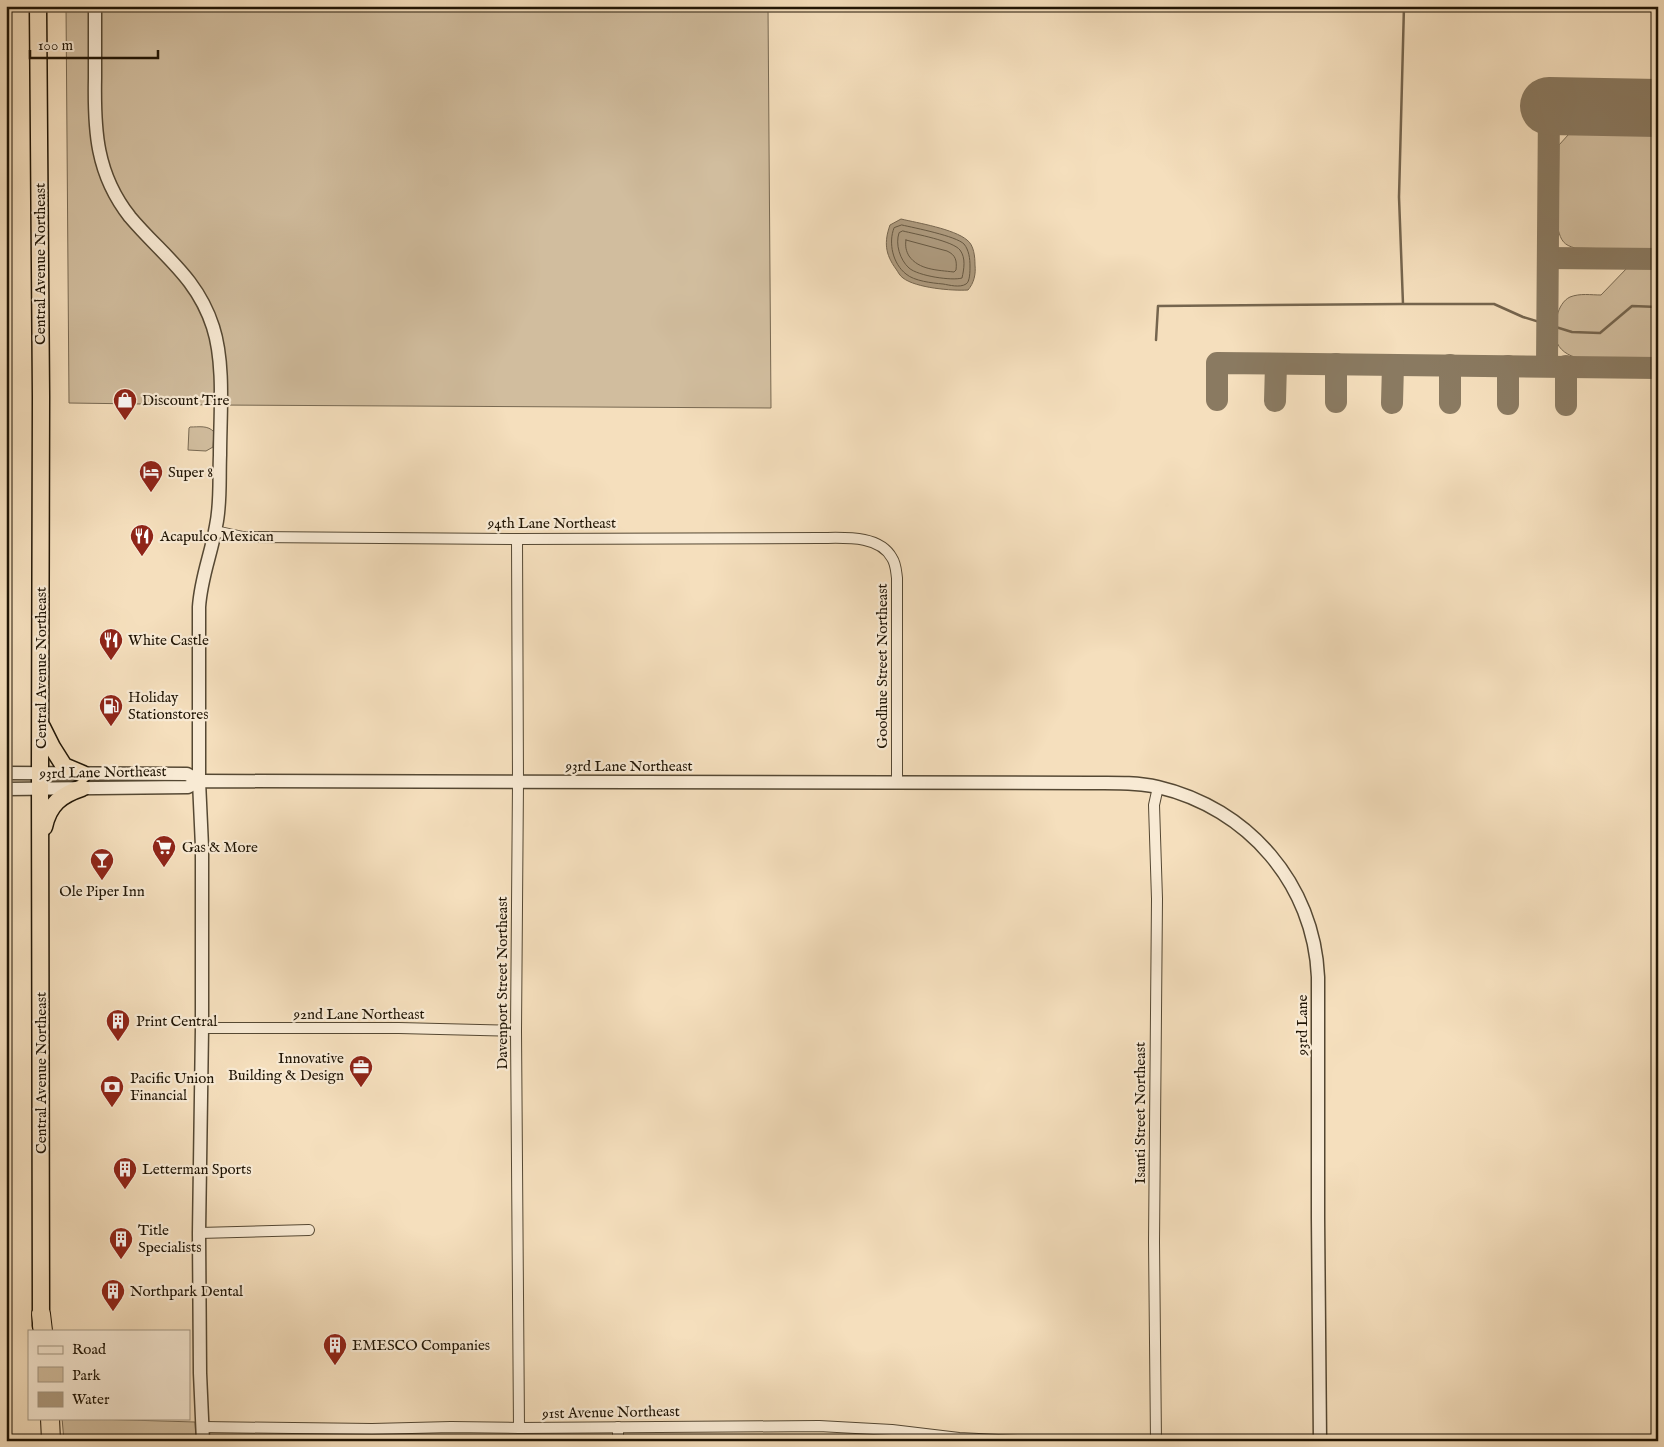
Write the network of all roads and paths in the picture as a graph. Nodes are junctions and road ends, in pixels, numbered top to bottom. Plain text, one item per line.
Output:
1 (38, 6) edge
2 (95, 6) edge
3 (215, 531) junction
4 (516, 539) junction
5 (887, 551) joint
6 (41, 723) junction
7 (6, 772) edge
8 (40, 781) junction
9 (83, 781) junction
10 (199, 781) junction
11 (518, 782) junction
12 (897, 782) junction
13 (1058, 783) joint
14 (1158, 787) junction
15 (6, 789) edge
16 (40, 841) junction
17 (202, 1028) junction
18 (516, 1031) junction
19 (310, 1230) dead end
20 (199, 1233) junction
21 (42, 1325) edge
22 (42, 1420) edge
23 (50, 1420) edge
24 (203, 1427) junction
25 (618, 1427) junction
26 (518, 1428) junction
27 (42, 1441) edge
28 (51, 1441) edge
29 (203, 1441) edge
30 (618, 1441) edge
31 (1018, 1441) edge
32 (1156, 1441) edge
33 (1320, 1441) edge

1 - 6 highway, Central Avenue Northeast
2 - 3 street
3 - 4 street, 94th Lane Northeast
3 - 10 street
4 - 5 street, 94th Lane Northeast
4 - 11 street, Davenport Street Northeast
5 - 12 street, Goodhue Street Northeast
6 - 8 highway, Central Avenue Northeast
6 - 9 highway
7 - 8 street, 93rd Lane Northeast
8 - 9 street, 93rd Lane Northeast
8 - 15 street, 93rd Lane Northeast
8 - 16 highway, Central Avenue Northeast
9 - 10 street, 93rd Lane Northeast
9 - 16 highway
10 - 11 street, 93rd Lane Northeast
10 - 17 street
11 - 12 street, 93rd Lane Northeast
11 - 18 street, Davenport Street Northeast
12 - 13 street, 93rd Lane Northeast
13 - 14 street, 93rd Lane
14 - 32 street, Isanti Street Northeast
14 - 33 street, 93rd Lane
16 - 21 highway, Central Avenue Northeast
17 - 18 street, 92nd Lane Northeast
17 - 20 street
18 - 26 street, Davenport Street Northeast
19 - 20 street
20 - 24 street
22 - 27 highway
23 - 28 highway
24 - 26 street, 91st Avenue Northeast
24 - 29 street
25 - 26 street, 91st Avenue Northeast
25 - 30 street
25 - 31 street, 91st Avenue Northeast

